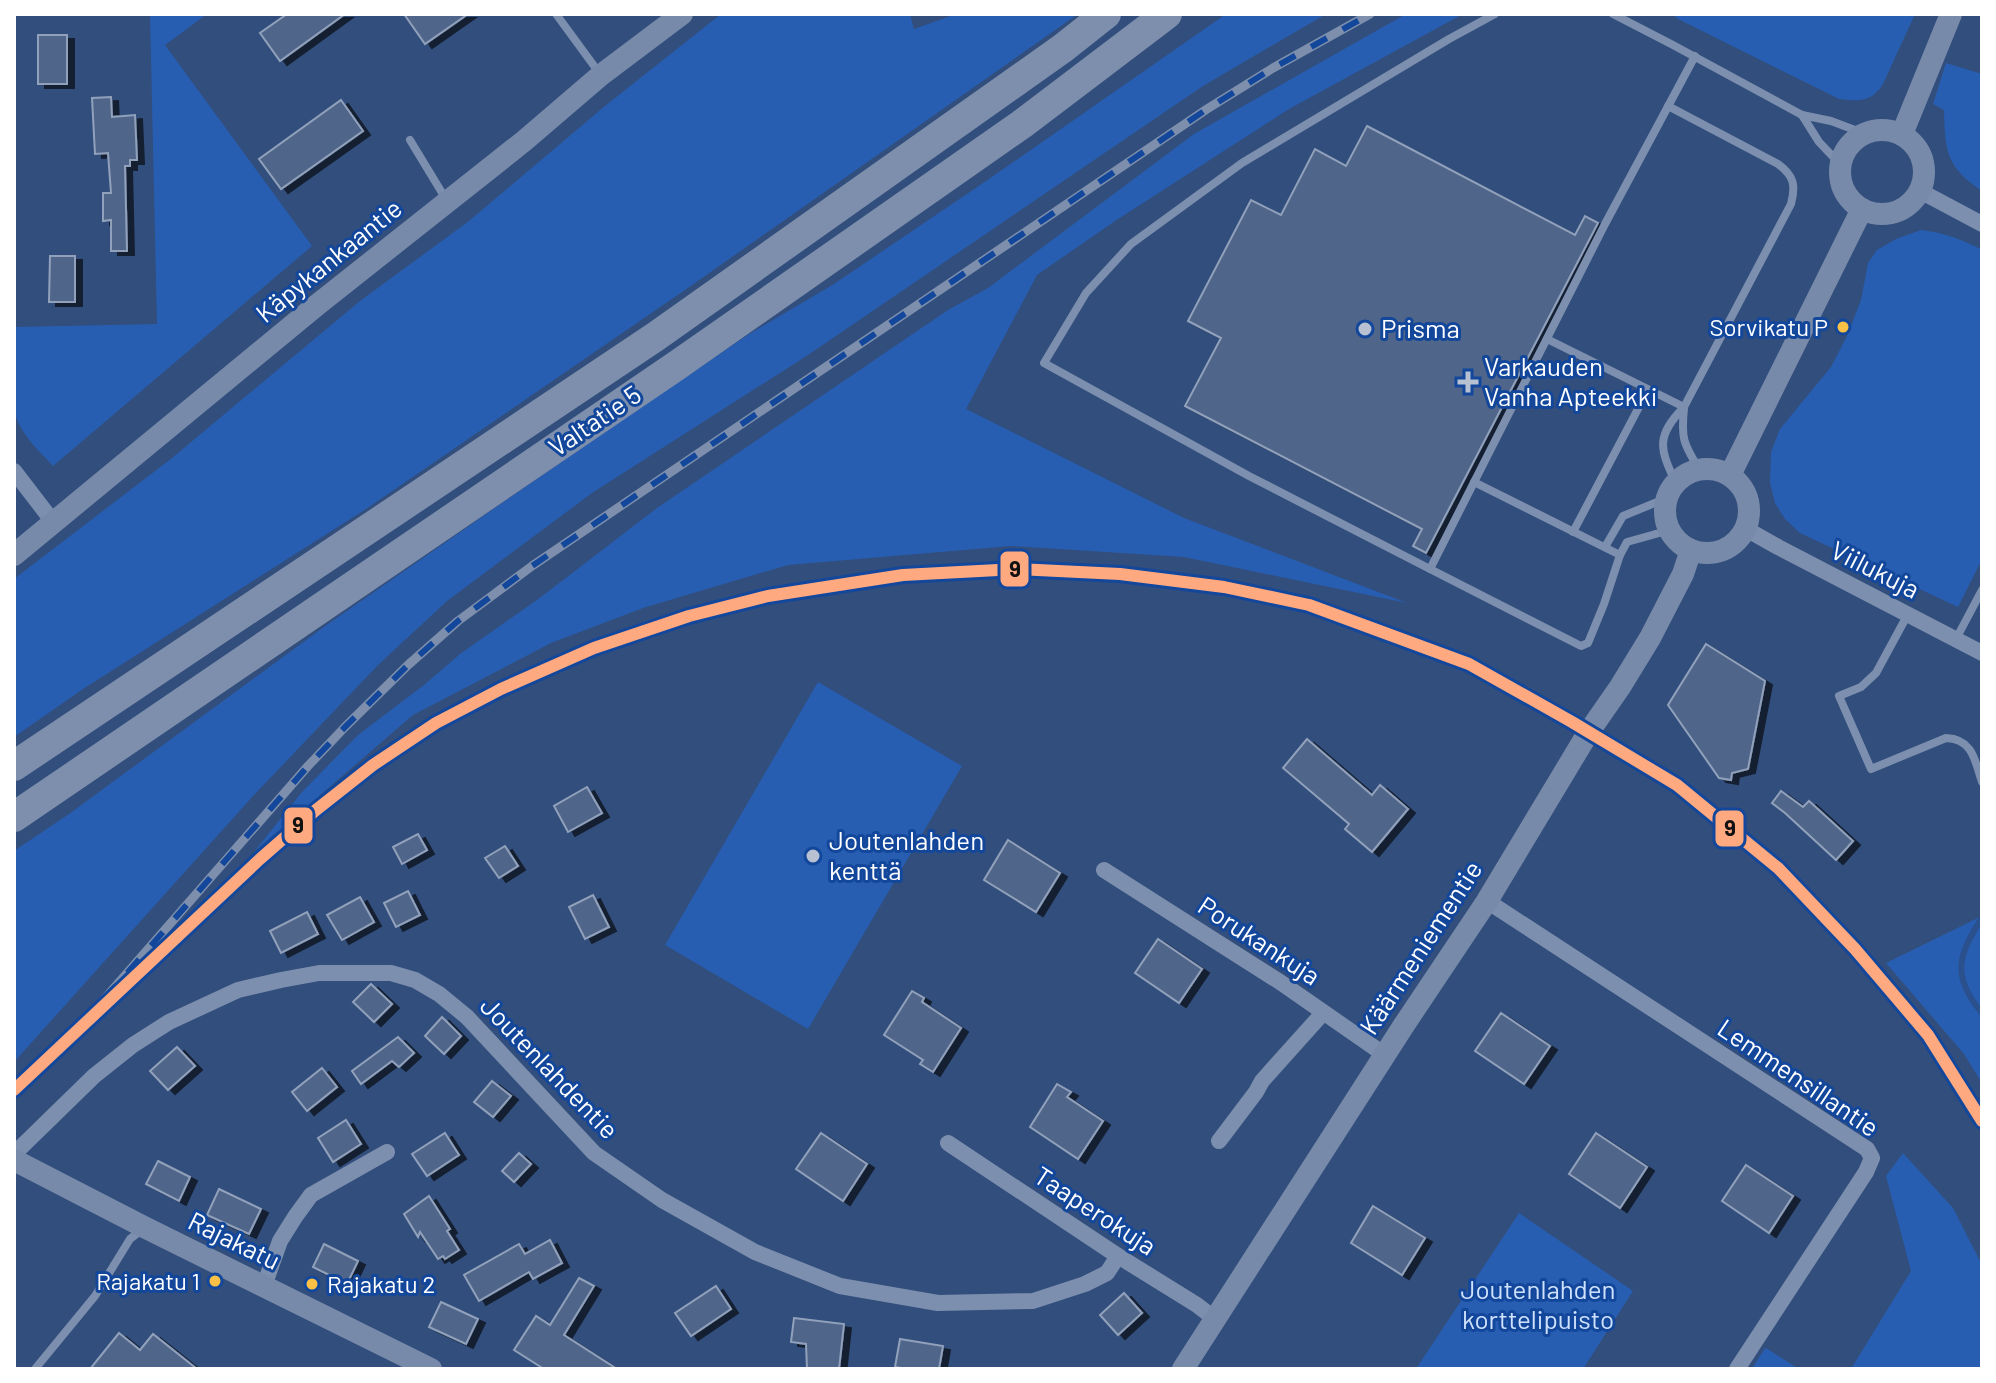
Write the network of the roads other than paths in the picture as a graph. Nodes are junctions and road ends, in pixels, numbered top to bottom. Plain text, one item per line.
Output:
1 (556, 14) edge
2 (682, 14) edge
3 (1106, 14) edge
4 (1167, 14) edge
5 (1189, 14) edge
6 (1495, 14) edge
7 (1613, 14) edge
8 (1951, 14) edge
9 (1130, 44) junction
10 (1695, 56) junction
11 (601, 75) junction
12 (1668, 106) junction
13 (1802, 115) junction
14 (1863, 133) junction
15 (1902, 134) junction
16 (410, 140) dead end
17 (1840, 164) junction
18 (1920, 191) junction
19 (447, 202) junction
20 (1862, 209) junction
21 (1982, 224) edge
22 (1547, 339) junction
23 (1648, 390) junction
24 (1684, 407) junction
25 (1699, 469) junction
26 (14, 471) edge
27 (1730, 475) junction
28 (1474, 482) junction
29 (1671, 490) junction
30 (54, 523) junction
31 (1746, 529) junction
32 (1670, 530) junction
33 (1573, 532) junction
34 (1605, 547) junction
35 (1691, 550) junction
36 (14, 555) edge
37 (1620, 555) junction
38 (1430, 569) junction
39 (1982, 590) edge
40 (1908, 614) junction
41 (1956, 639) junction
42 (1982, 653) edge
43 (14, 766) edge
44 (1982, 782) edge
45 (14, 817) edge
46 (1104, 870) dead end
47 (1487, 901) junction
48 (1323, 1013) junction
49 (1385, 1055) junction
50 (1219, 1141) dead end
51 (948, 1143) dead end
52 (387, 1152) dead end
53 (14, 1157) edge
54 (144, 1227) junction
55 (1118, 1256) junction
56 (264, 1286) junction
57 (1215, 1319) junction
58 (416, 1366) edge
59 (35, 1369) edge
60 (1183, 1369) edge
61 (1737, 1369) edge

1 - 11 lane
2 - 11 street, Käpykankaantie
3 - 43 highway, Valtatie 5
4 - 9 highway, Valtatie 5
5 - 9 highway
6 - 38 lane
7 - 10 lane
8 - 15 street
9 - 45 highway, Valtatie 5
10 - 12 lane
10 - 13 lane
11 - 19 street, Käpykankaantie
12 - 22 lane
12 - 24 lane
13 - 14 lane
13 - 17 lane
14 - 15 street
14 - 17 street
15 - 18 street
16 - 19 lane
17 - 20 street
18 - 20 street
18 - 21 street
19 - 30 street, Käpykankaantie
20 - 27 street
22 - 23 lane
22 - 28 lane
23 - 24 lane
23 - 33 lane
24 - 25 lane
24 - 29 lane
25 - 27 street
25 - 29 street
26 - 30 street
27 - 31 street
28 - 33 lane
28 - 38 lane
29 - 32 street
29 - 34 lane
30 - 36 street, Käpykankaantie
31 - 35 street
31 - 40 street, Viilukuja
32 - 35 street
32 - 37 lane
33 - 34 lane
34 - 37 lane
35 - 47 street, Käärmeniementie
37 - 38 lane
39 - 41 lane
40 - 41 street, Viilukuja
40 - 44 lane
41 - 42 street, Viilukuja
46 - 48 street, Porukankuja
47 - 49 street, Käärmeniementie
47 - 61 street, Lemmensillantie
48 - 49 street, Porukankuja
48 - 50 street
49 - 57 street, Käärmeniementie
51 - 55 street, Taaperokuja
52 - 56 street
53 - 54 street, Rajakatu
53 - 55 street, Joutenlahdentie
54 - 56 street, Rajakatu
54 - 59 lane
55 - 57 street, Taaperokuja
56 - 58 street, Rajakatu
57 - 60 street, Käärmeniementie

